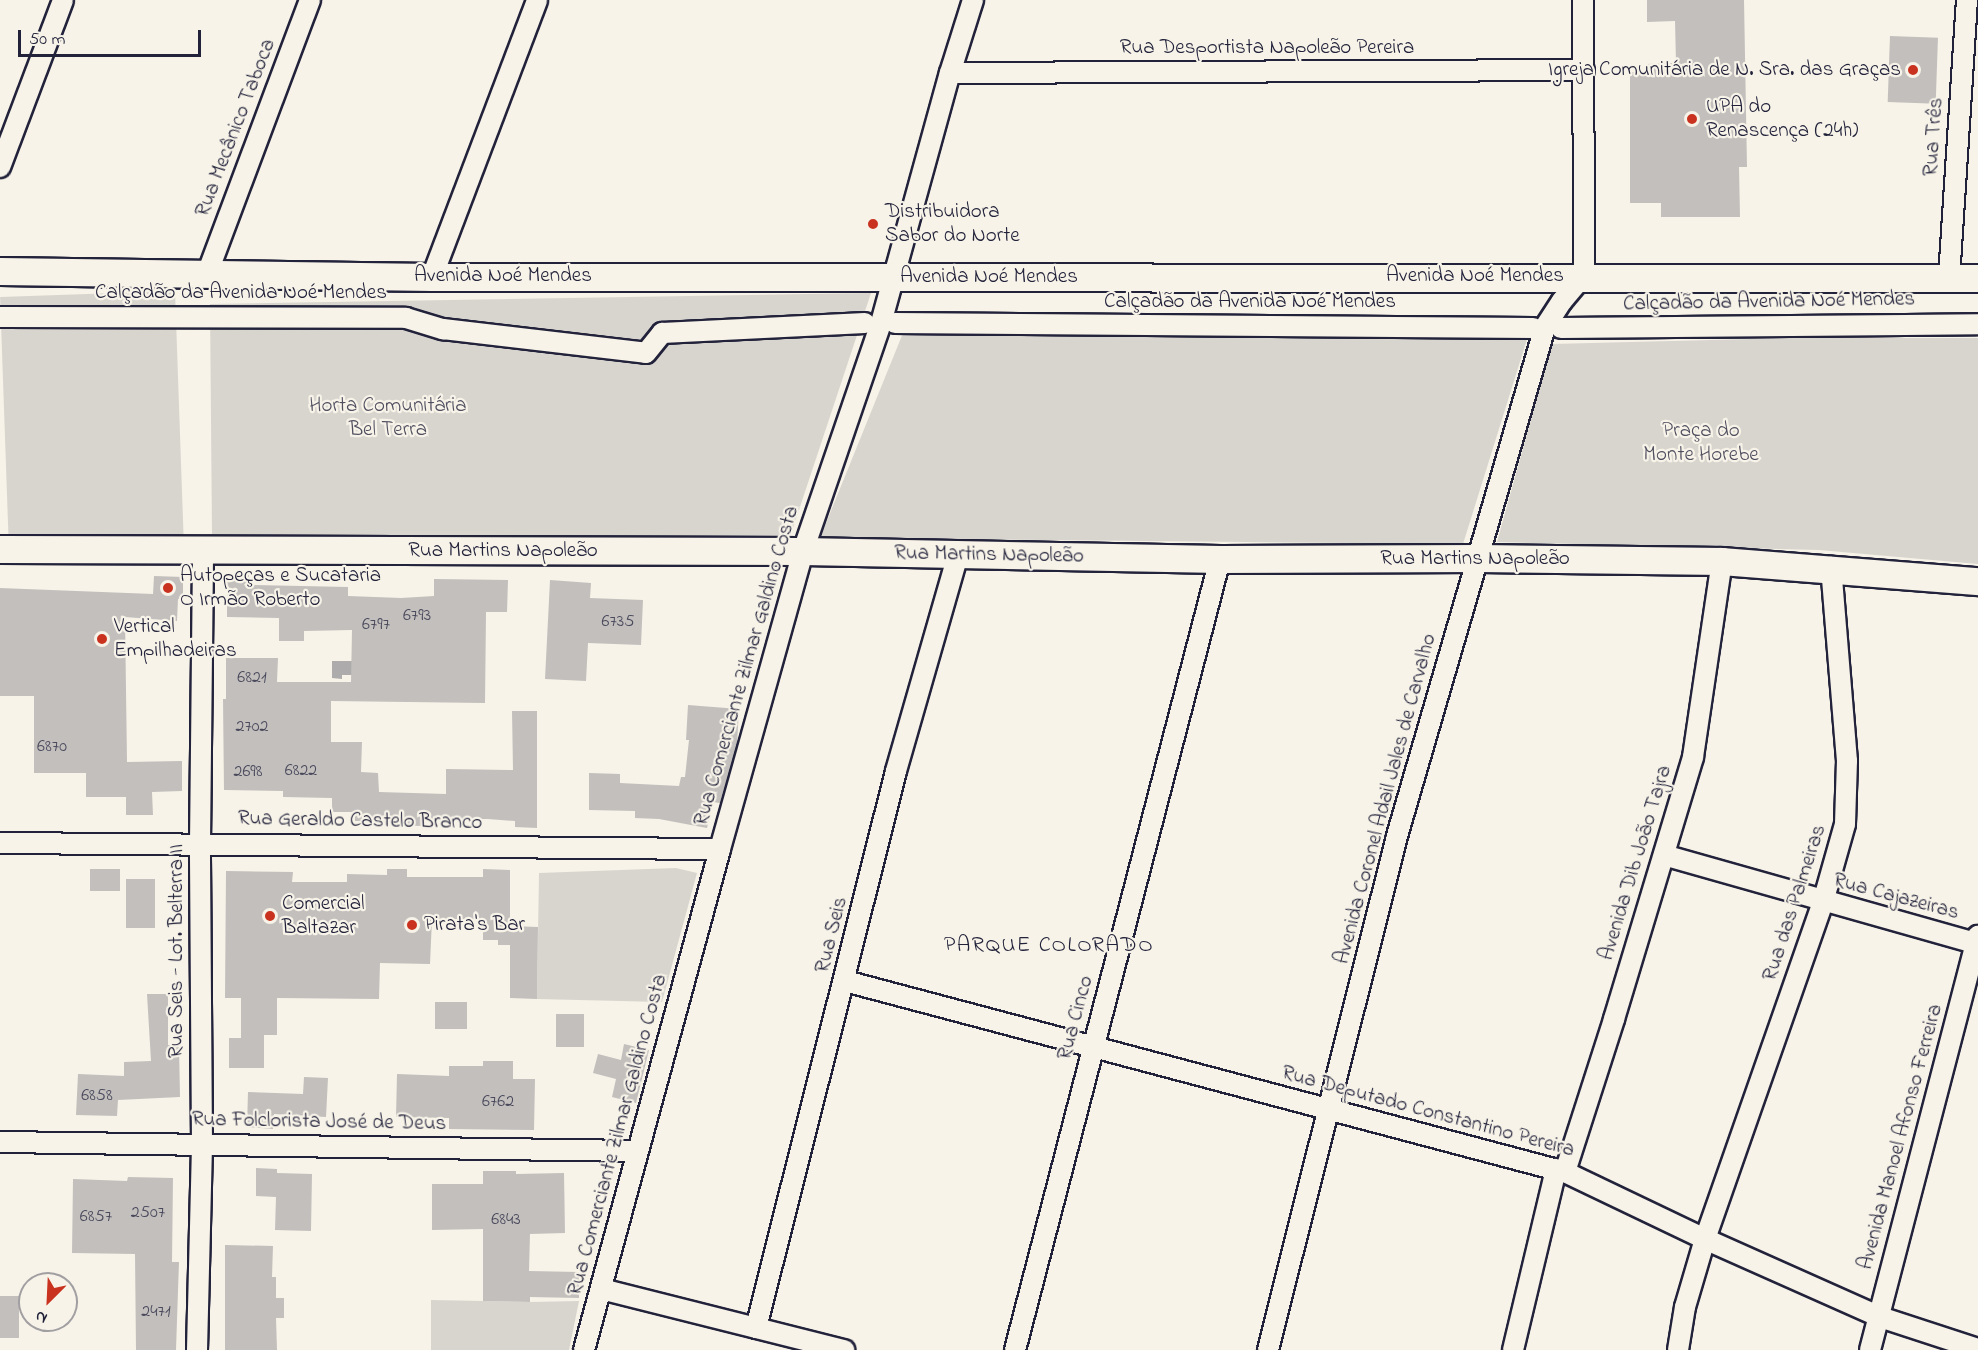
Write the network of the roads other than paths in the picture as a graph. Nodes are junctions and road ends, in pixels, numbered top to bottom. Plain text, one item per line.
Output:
1 (63, 0) edge
2 (310, 0) edge
3 (537, 0) edge
4 (973, 0) edge
5 (1582, 0) edge
6 (1967, 0) edge
7 (1584, 70) junction
8 (950, 73) junction
9 (0, 167) edge
10 (0, 271) edge
11 (207, 274) junction
12 (1584, 275) junction
13 (432, 277) junction
14 (893, 277) junction
15 (1949, 278) junction
16 (1978, 278) edge
17 (0, 317) edge
18 (866, 323) dead end
19 (895, 323) dead end
20 (1978, 324) edge
21 (1533, 328) dead end
22 (1560, 328) dead end
23 (0, 549) edge
24 (202, 551) junction
25 (803, 551) junction
26 (958, 555) junction
27 (1479, 558) junction
28 (1220, 559) junction
29 (1722, 561) junction
30 (1831, 567) junction
31 (1978, 581) edge
32 (0, 843) edge
33 (200, 843) junction
34 (720, 849) junction
35 (1664, 855) junction
36 (1823, 902) junction
37 (1977, 941) edge
38 (845, 981) junction
39 (1094, 1046) junction
40 (1329, 1111) junction
41 (0, 1142) edge
42 (202, 1144) junction
43 (637, 1151) junction
44 (1561, 1170) junction
45 (1705, 1239) junction
46 (602, 1289) junction
47 (1880, 1317) junction
48 (756, 1328) junction
49 (1978, 1349) edge
50 (196, 1350) edge
51 (584, 1350) edge
52 (844, 1350) edge
53 (1015, 1350) edge
54 (1268, 1350) edge
55 (1513, 1350) edge
56 (1678, 1350) edge
57 (1870, 1350) edge

1 - 9 street
2 - 11 street, Rua Mecânico Taboca
3 - 13 street
4 - 8 street, Rua Comerciante Zilmar Galdino Costa
5 - 7 street
6 - 15 street, Rua Três
7 - 8 street, Rua Desportista Napoleão Pereira
7 - 12 street
8 - 14 street, Rua Comerciante Zilmar Galdino Costa
10 - 11 main road, Avenida Noé Mendes
11 - 13 main road, Avenida Noé Mendes
12 - 14 main road, Avenida Noé Mendes
12 - 15 main road, Avenida Noé Mendes
12 - 27 street, Avenida Coronel Adail Jales de Carvalho
13 - 14 main road, Avenida Noé Mendes
14 - 25 street, Rua Comerciante Zilmar Galdino Costa
15 - 16 main road, Avenida Noé Mendes
17 - 18 street, Calçadão da Avenida Noé Mendes
19 - 21 street, Calçadão da Avenida Noé Mendes
20 - 22 street, Calçadão da Avenida Noé Mendes
23 - 24 main road, Rua Martins Napoleão
24 - 25 main road, Rua Martins Napoleão
24 - 33 street, Rua Seis - Lot. Belterra II
25 - 26 main road, Rua Martins Napoleão
25 - 34 street, Rua Comerciante Zilmar Galdino Costa
26 - 28 main road, Rua Martins Napoleão
26 - 38 street, Rua Seis
27 - 28 main road, Rua Martins Napoleão
27 - 29 main road, Rua Martins Napoleão
27 - 40 street, Avenida Coronel Adail Jales de Carvalho
28 - 39 street, Rua Cinco
29 - 30 main road, Rua Martins Napoleão
29 - 35 street, Avenida Dib João Tajra
30 - 31 main road, Rua Martins Napoleão
30 - 36 street, Rua das Palmeiras
32 - 33 street, Rua Geraldo Castelo Branco
33 - 34 street, Rua Geraldo Castelo Branco
33 - 42 street, Rua Seis - Lot. Belterra II
34 - 43 street, Rua Comerciante Zilmar Galdino Costa
35 - 36 street, Rua Cajazeiras
35 - 44 street, Avenida Dib João Tajra
36 - 37 street, Rua Cajazeiras
36 - 45 street, Rua das Palmeiras
37 - 47 street, Avenida Manoel Afonso Ferreira
38 - 39 street, Rua Deputado Constantino Pereira
38 - 48 street, Rua Seis
39 - 40 street, Rua Deputado Constantino Pereira
39 - 53 street, Rua Cinco
40 - 44 street, Rua Deputado Constantino Pereira
40 - 54 street, Avenida Coronel Adail Jales de Carvalho
41 - 42 street, Rua Folclorista José de Deus
42 - 43 street, Rua Folclorista José de Deus
42 - 50 street, Rua Seis - Lot. Belterra II
43 - 46 street, Rua Comerciante Zilmar Galdino Costa
44 - 45 street, Rua Deputado Constantino Pereira
44 - 55 street, Avenida Dib João Tajra
45 - 47 street, Rua Deputado Constantino Pereira
45 - 56 street
46 - 48 street
46 - 51 street, Rua Comerciante Zilmar Galdino Costa
47 - 49 street, Rua Deputado Constantino Pereira
47 - 57 street, Avenida Manoel Afonso Ferreira
48 - 52 street

